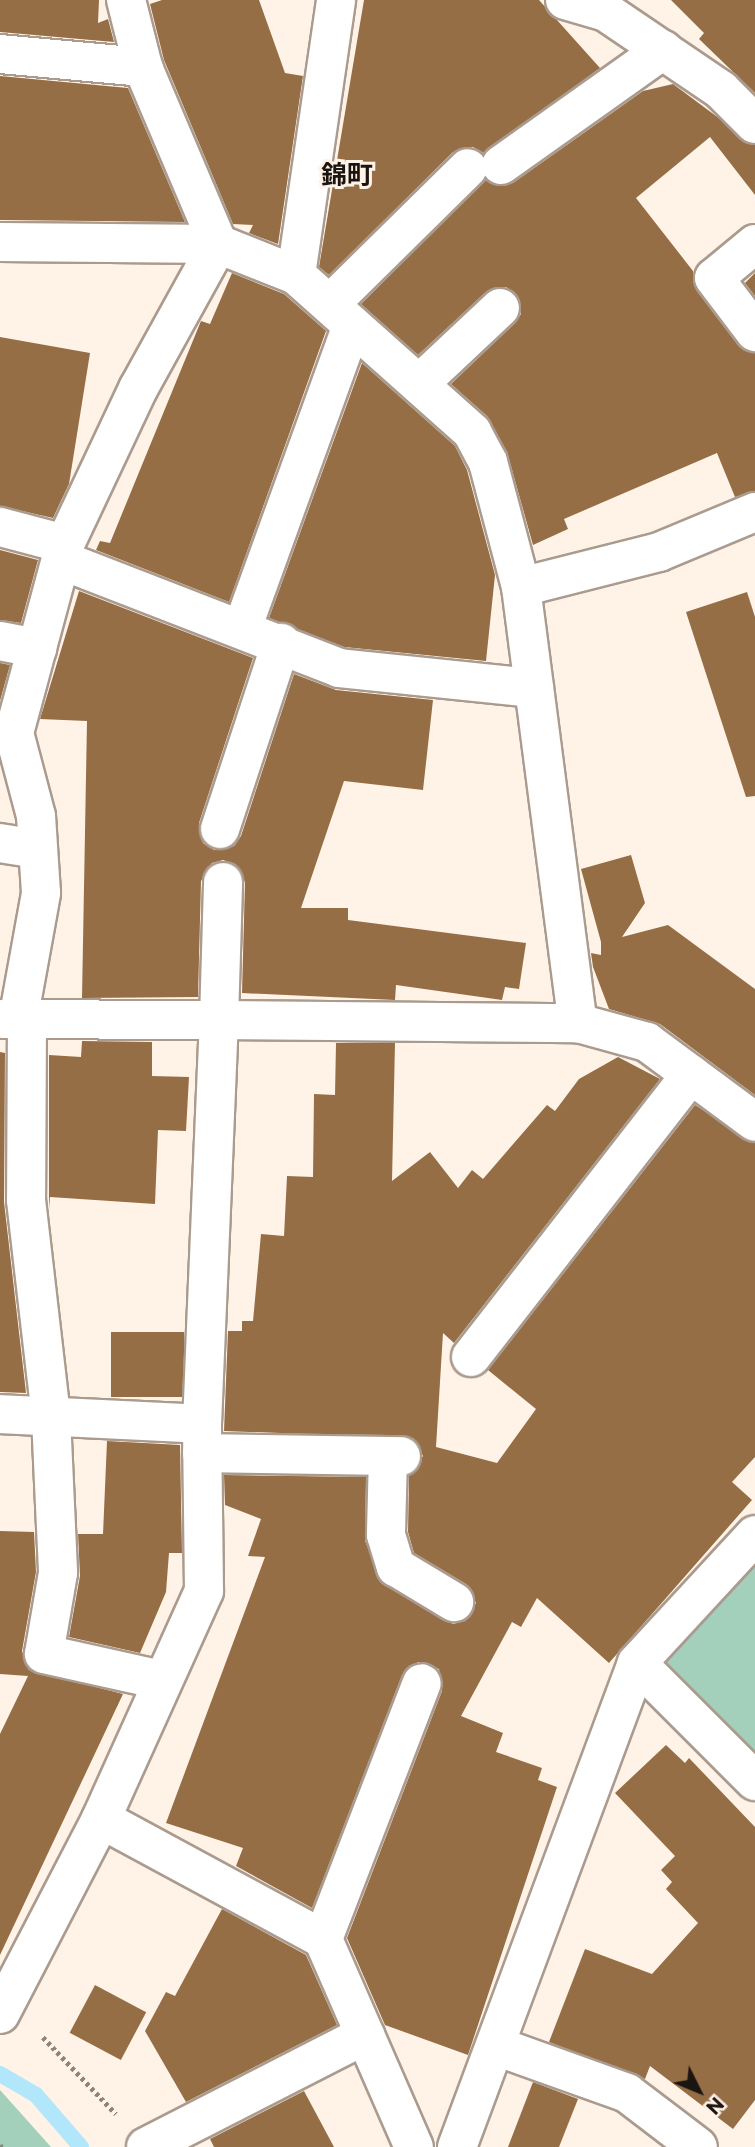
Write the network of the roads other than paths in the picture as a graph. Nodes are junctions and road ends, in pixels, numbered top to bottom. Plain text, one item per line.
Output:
1 (126, 0) edge
2 (337, 0) edge
3 (565, 0) edge
4 (663, 50) junction
5 (0, 54) edge
6 (143, 67) junction
7 (755, 124) edge
8 (0, 242) edge
9 (218, 244) junction
10 (755, 244) edge
11 (296, 275) junction
12 (500, 308) dead end
13 (341, 314) junction
14 (755, 332) edge
15 (419, 384) junction
16 (755, 512) edge
17 (0, 527) edge
18 (63, 552) junction
19 (521, 586) junction
20 (242, 629) junction
21 (0, 640) edge
22 (281, 643) junction
23 (37, 648) junction
24 (534, 688) junction
25 (220, 829) dead end
26 (0, 844) edge
27 (38, 849) junction
28 (222, 882) dead end
29 (15, 1020) edge
30 (219, 1020) junction
31 (578, 1023) junction
32 (691, 1074) junction
33 (755, 1122) edge
34 (471, 1357) dead end
35 (0, 1414) edge
36 (51, 1417) junction
37 (202, 1439) junction
38 (755, 1535) edge
39 (454, 1602) dead end
40 (638, 1663) junction
41 (161, 1680) junction
42 (422, 1683) dead end
43 (755, 1781) edge
44 (101, 1819) junction
45 (323, 1939) junction
46 (2, 2005) edge
47 (365, 2035) junction
48 (496, 2046) junction
49 (134, 2136) edge
50 (414, 2147) edge
51 (457, 2147) edge
52 (698, 2147) edge

1 - 6 street
2 - 11 street
3 - 4 street
4 - 7 street
4 - 13 street
5 - 6 street
6 - 9 street
8 - 9 street
9 - 11 street
9 - 18 street
10 - 14 street
11 - 13 street
12 - 15 street
13 - 15 street
13 - 20 street
15 - 19 street
16 - 19 street
17 - 18 street
18 - 20 street
18 - 23 street
19 - 24 street
20 - 22 street
21 - 23 street
22 - 24 street
22 - 25 street
23 - 27 street
24 - 31 street
26 - 27 street
27 - 29 street
28 - 30 street
29 - 30 street
29 - 36 street
30 - 31 street
30 - 37 street
31 - 32 street
32 - 33 street
32 - 34 street
35 - 36 street
36 - 37 street
36 - 41 street
37 - 39 street
37 - 41 street
38 - 40 street
40 - 43 street
40 - 48 street
41 - 44 street
42 - 45 street
44 - 45 street
44 - 46 street
45 - 47 street
47 - 49 street
47 - 50 street
48 - 51 street
48 - 52 street

